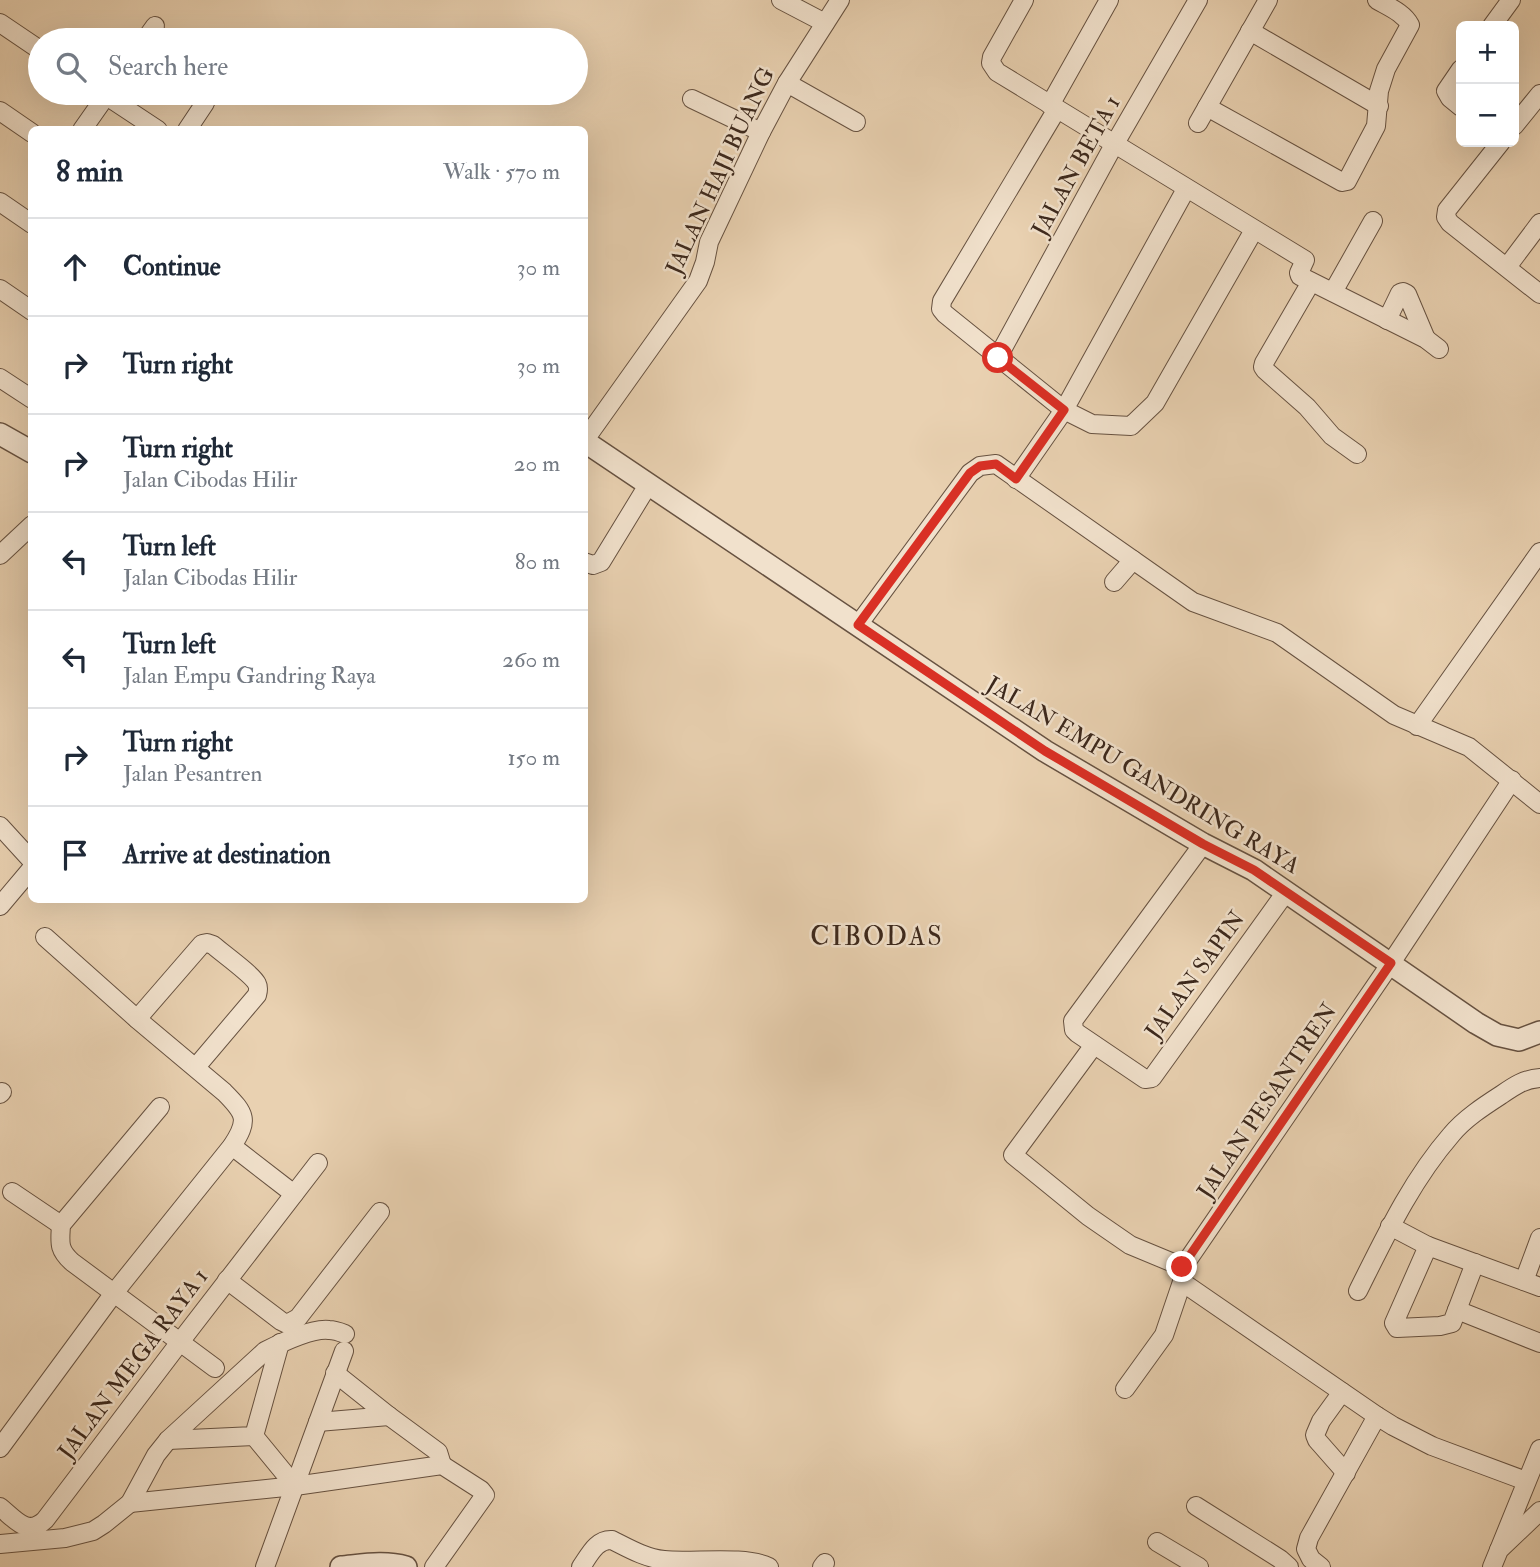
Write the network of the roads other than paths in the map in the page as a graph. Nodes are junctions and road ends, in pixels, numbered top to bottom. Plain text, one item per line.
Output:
1 (781, 0) edge
2 (840, 0) edge
3 (1024, 0) edge
4 (1109, 0) edge
5 (1268, 0) edge
6 (1377, 0) edge
7 (1511, 0) edge
8 (1194, 1) edge
9 (1404, 6) edge
10 (1496, 21) edge
11 (0, 23) edge
12 (825, 23) junction
13 (1250, 32) junction
14 (28, 42) edge
15 (1456, 77) edge
16 (787, 83) junction
17 (1540, 94) edge
18 (692, 99) dead end
19 (1456, 103) edge
20 (98, 105) edge
21 (121, 105) edge
22 (204, 105) edge
23 (1379, 106) junction
24 (1053, 107) junction
25 (3, 120) edge
26 (1519, 120) edge
27 (856, 122) dead end
28 (85, 126) edge
29 (152, 126) edge
30 (190, 126) edge
31 (28, 131) edge
32 (761, 132) junction
33 (1115, 145) junction
34 (1497, 147) edge
35 (1186, 189) junction
36 (0, 202) edge
37 (28, 220) edge
38 (1373, 221) dead end
39 (1540, 223) edge
40 (1254, 230) junction
41 (1507, 267) junction
42 (1311, 282) junction
43 (0, 289) edge
44 (1333, 292) junction
45 (1540, 294) edge
46 (28, 308) edge
47 (1387, 320) junction
48 (998, 358) junction
49 (0, 378) edge
50 (28, 396) edge
51 (1064, 410) junction
52 (0, 433) edge
53 (588, 435) edge
54 (588, 444) edge
55 (28, 450) edge
56 (1357, 454) dead end
57 (1016, 479) junction
58 (648, 485) junction
59 (28, 529) edge
60 (1540, 552) edge
61 (0, 555) edge
62 (1133, 560) junction
63 (588, 563) edge
64 (1114, 582) dead end
65 (858, 625) junction
66 (1417, 726) junction
67 (1512, 780) junction
68 (1540, 804) edge
69 (0, 826) edge
70 (1203, 844) junction
71 (28, 857) edge
72 (28, 873) edge
73 (1286, 891) junction
74 (0, 906) edge
75 (45, 937) dead end
76 (1391, 963) junction
77 (137, 1019) junction
78 (1540, 1032) edge
79 (1094, 1045) junction
80 (196, 1067) junction
81 (1540, 1078) edge
82 (160, 1107) dead end
83 (232, 1146) junction
84 (318, 1163) dead end
85 (12, 1192) dead end
86 (294, 1194) junction
87 (380, 1212) dead end
88 (61, 1225) junction
89 (1390, 1226) junction
90 (1540, 1238) edge
91 (1428, 1246) junction
92 (1475, 1263) junction
93 (1182, 1275) junction
94 (227, 1280) junction
95 (1532, 1284) edge
96 (1357, 1292) dead end
97 (114, 1293) junction
98 (1457, 1310) junction
99 (180, 1342) junction
100 (280, 1343) junction
101 (1540, 1343) edge
102 (215, 1368) dead end
103 (335, 1373) junction
104 (1125, 1389) dead end
105 (1342, 1392) junction
106 (389, 1416) junction
107 (1377, 1416) junction
108 (318, 1422) junction
109 (254, 1436) junction
110 (168, 1440) junction
111 (0, 1448) edge
112 (1540, 1449) edge
113 (442, 1465) junction
114 (1346, 1473) junction
115 (1526, 1481) junction
116 (295, 1486) junction
117 (130, 1503) junction
118 (1195, 1506) dead end
119 (0, 1507) edge
120 (1540, 1511) edge
121 (1157, 1542) dead end
122 (0, 1544) edge
123 (1499, 1550) junction
124 (668, 1563) edge
125 (265, 1567) edge
126 (341, 1567) edge
127 (406, 1567) edge
128 (433, 1567) edge
129 (581, 1567) edge
130 (769, 1567) edge
131 (1199, 1567) edge
132 (1289, 1567) edge
133 (1321, 1567) edge
134 (1492, 1567) edge

1 - 12 street
2 - 12 street, JALAN HAJI BUANG
3 - 24 street
4 - 24 street
5 - 13 street
6 - 9 street
7 - 10 street
8 - 33 street, JALAN BETA 1
9 - 23 street
11 - 14 street
12 - 16 street, JALAN HAJI BUANG
13 - 23 street
13 - 23 street
15 - 19 street
16 - 27 street
16 - 32 street, JALAN HAJI BUANG
17 - 26 street
18 - 32 street
20 - 28 street
21 - 29 street
22 - 30 street
24 - 33 street
24 - 48 street
25 - 31 street
32 - 53 street, JALAN HAJI BUANG
33 - 35 street
33 - 48 street, JALAN BETA 1
34 - 41 street
35 - 40 street
35 - 51 street
36 - 37 street
38 - 44 street
39 - 41 street
40 - 42 street
40 - 51 street
41 - 45 street
42 - 44 street
42 - 56 street
43 - 46 street
44 - 47 street
47 - 47 street
48 - 51 street
49 - 50 street
51 - 57 street
52 - 55 street
54 - 58 street, JALAN EMPU GANDRING RAYA
57 - 62 street
57 - 65 street
58 - 63 street
58 - 65 street, JALAN EMPU GANDRING RAYA
59 - 61 street
60 - 66 street
62 - 64 street
62 - 66 street
65 - 70 street, JALAN EMPU GANDRING RAYA
66 - 67 street
67 - 68 street
67 - 76 street, JALAN PESANTREN
69 - 71 street
70 - 73 street, JALAN EMPU GANDRING RAYA
70 - 79 street
72 - 74 street
73 - 76 street, JALAN EMPU GANDRING RAYA
73 - 79 street, JALAN SAPIN
75 - 77 street
76 - 78 street, JALAN EMPU GANDRING RAYA
76 - 93 street, JALAN PESANTREN
77 - 80 street
77 - 80 street
79 - 93 street
80 - 83 street
81 - 89 street
82 - 88 street
83 - 86 street
83 - 97 street
84 - 86 street, JALAN MEGA RAYA 1
85 - 88 street
86 - 94 street, JALAN MEGA RAYA 1
87 - 94 street
88 - 97 street
89 - 91 street
89 - 96 street
90 - 95 street
91 - 92 street
91 - 98 street
92 - 95 street
92 - 98 street
93 - 104 street, JALAN PESANTREN
93 - 105 street
94 - 99 street, JALAN MEGA RAYA 1
97 - 99 street
97 - 111 street
98 - 101 street
99 - 102 street
99 - 119 street, JALAN MEGA RAYA 1
100 - 103 street
100 - 109 street
100 - 110 street
103 - 106 street
103 - 108 street
105 - 107 street
105 - 114 street
106 - 108 street
106 - 113 street
107 - 114 street
107 - 115 street
108 - 116 street
109 - 110 street
109 - 116 street
110 - 117 street
112 - 115 street
113 - 116 street
113 - 128 street
114 - 133 street
115 - 123 street
116 - 117 street
116 - 125 street
117 - 122 street
118 - 132 street
120 - 123 street
121 - 131 street
123 - 134 street
124 - 129 street
124 - 130 street
126 - 127 street

